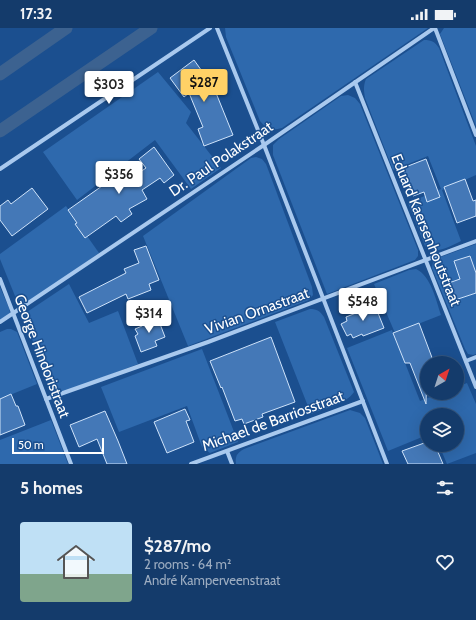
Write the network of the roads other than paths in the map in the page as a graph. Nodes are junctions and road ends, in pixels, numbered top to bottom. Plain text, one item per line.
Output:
1 (210, 28) edge
2 (217, 28) edge
3 (434, 28) edge
4 (355, 82) junction
5 (476, 135) edge
6 (264, 145) junction
7 (0, 169) edge
8 (476, 241) edge
9 (425, 260) junction
10 (0, 279) edge
11 (323, 299) junction
12 (14, 312) junction
13 (0, 322) edge
14 (476, 357) edge
15 (466, 361) junction
16 (476, 387) edge
17 (46, 399) junction
18 (363, 401) junction
19 (227, 451) junction
20 (71, 464) edge
21 (191, 464) edge
22 (232, 464) edge
23 (387, 464) edge

1 - 7 street
2 - 6 street
3 - 4 street, Dr. Paul Polakstraat
3 - 5 street
4 - 6 street, Dr. Paul Polakstraat
4 - 9 street, Eduard Kaersenhoutstraat
6 - 11 street
6 - 12 street, Dr. Paul Polakstraat
8 - 9 street, Vivian Ornastraat
9 - 11 street, Vivian Ornastraat
9 - 15 street, Eduard Kaersenhoutstraat
10 - 12 street, George Hindoristraat
11 - 17 street, Vivian Ornastraat
11 - 18 street
12 - 13 street, Dr. Paul Polakstraat
12 - 17 street, George Hindoristraat
14 - 15 street
15 - 16 street, Eduard Kaersenhoutstraat
17 - 20 street, George Hindoristraat
18 - 19 street, Michael de Barriosstraat
18 - 23 street
19 - 21 street, Michael de Barriosstraat
19 - 22 street

